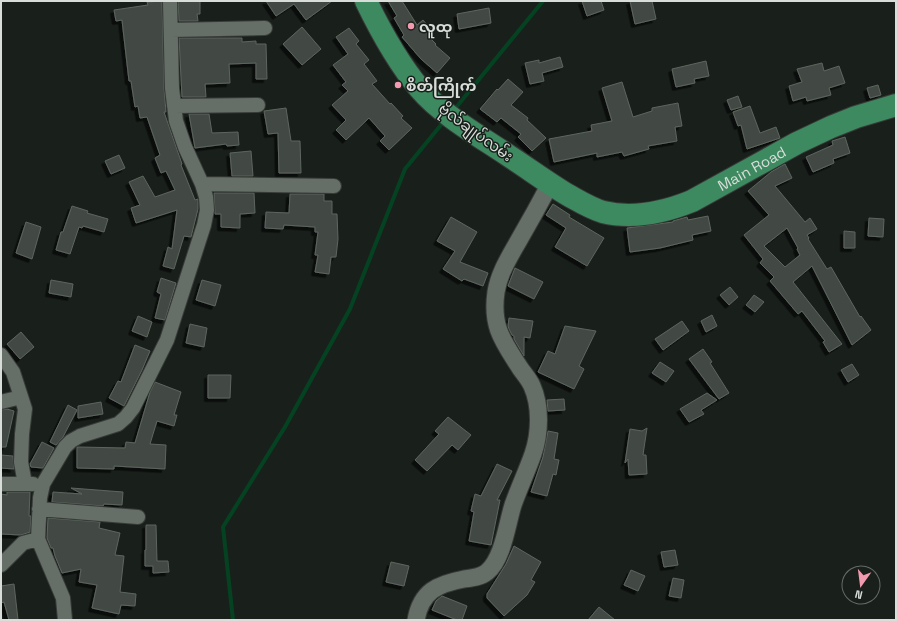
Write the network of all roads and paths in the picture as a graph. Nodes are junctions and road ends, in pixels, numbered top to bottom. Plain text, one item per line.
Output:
1 (170, 1) edge
2 (366, 1) edge
3 (265, 28) dead end
4 (170, 30) junction
5 (258, 105) dead end
6 (896, 105) edge
7 (174, 106) junction
8 (202, 184) junction
9 (550, 184) junction
10 (334, 186) dead end
11 (603, 212) joint
12 (1, 356) edge
13 (21, 397) junction
14 (1, 402) edge
15 (1, 484) edge
16 (25, 484) junction
17 (44, 484) junction
18 (39, 509) junction
19 (138, 517) dead end
20 (38, 539) junction
21 (1, 565) edge
22 (65, 620) edge
23 (416, 620) edge

1 - 4 street
2 - 9 main road, ဗိုလ်‌ချုပ်‌လမ်း
3 - 4 street
4 - 7 street
5 - 7 street
6 - 11 main road, Main Road
7 - 8 street
8 - 10 street
8 - 17 street
9 - 11 main road, ဗိုလ်‌ချုပ်‌လမ်း
9 - 23 street
12 - 13 street
13 - 14 street
13 - 16 street
15 - 16 street
16 - 17 street
17 - 18 street
18 - 19 street
18 - 20 street
20 - 21 street
20 - 22 street

